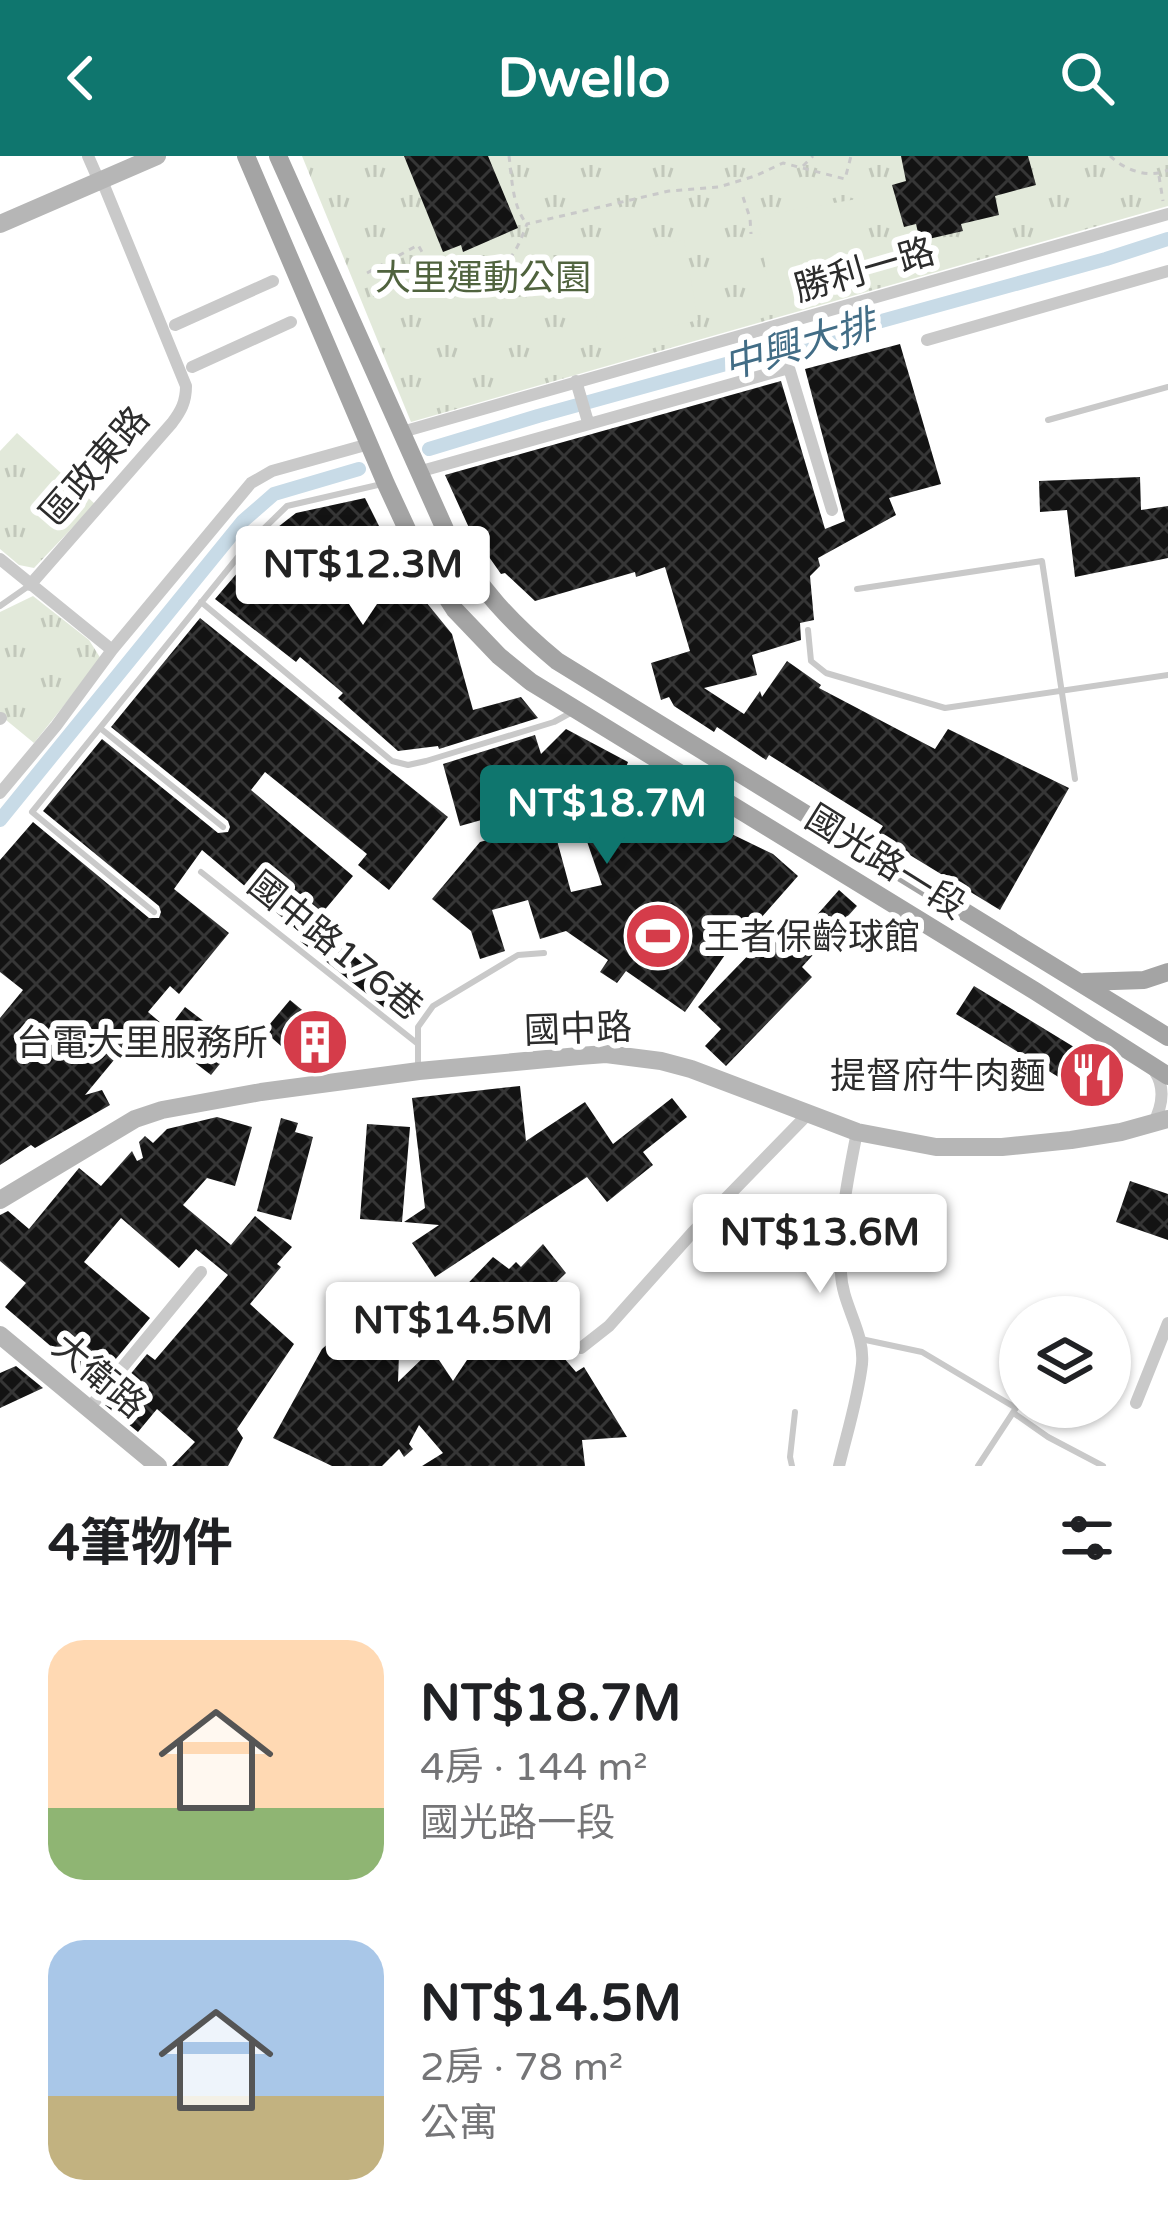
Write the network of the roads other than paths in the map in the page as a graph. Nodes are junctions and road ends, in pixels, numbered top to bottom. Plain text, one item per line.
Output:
1 (88, 156) edge
2 (157, 156) edge
3 (247, 156) edge
4 (278, 156) edge
5 (99, 182) junction
6 (1166, 207) edge
7 (0, 224) edge
8 (1168, 271) edge
9 (273, 281) dead end
10 (291, 322) dead end
11 (175, 325) dead end
12 (927, 340) dead end
13 (192, 367) dead end
14 (576, 381) junction
15 (1168, 387) edge
16 (1048, 420) dead end
17 (588, 422) junction
18 (402, 432) junction
19 (369, 444) junction
20 (418, 472) junction
21 (386, 484) junction
22 (832, 510) dead end
23 (0, 559) edge
24 (30, 585) junction
25 (857, 589) dead end
26 (200, 602) junction
27 (0, 605) edge
28 (808, 630) dead end
29 (112, 650) junction
30 (1168, 676) edge
31 (1064, 692) junction
32 (575, 710) junction
33 (100, 728) junction
34 (1075, 779) dead end
35 (0, 793) edge
36 (223, 827) dead end
37 (201, 872) dead end
38 (154, 912) dead end
39 (544, 953) dead end
40 (1168, 972) edge
41 (1078, 982) junction
42 (1168, 1037) edge
43 (418, 1045) junction
44 (418, 1071) junction
45 (1160, 1071) edge
46 (809, 1112) junction
47 (1160, 1121) edge
48 (856, 1132) junction
49 (0, 1200) edge
50 (201, 1273) dead end
51 (1168, 1322) edge
52 (0, 1335) edge
53 (861, 1339) junction
54 (581, 1348) dead end
55 (999, 1396) edge
56 (1136, 1402) dead end
57 (90, 1407) junction
58 (795, 1412) dead end
59 (1005, 1428) edge
60 (1035, 1428) edge
61 (158, 1466) edge
62 (793, 1466) edge
63 (839, 1466) edge
64 (978, 1466) edge
65 (1103, 1466) edge

1 - 5 street
2 - 5 street
3 - 19 main road, 國光路一段
4 - 18 main road, 國光路一段
5 - 7 street
5 - 24 street, 區政東路
6 - 14 street, 勝利一路
8 - 12 street
9 - 11 street
10 - 13 street
14 - 17 street
14 - 18 street, 勝利一路
15 - 16 lane
17 - 20 street
17 - 22 street
18 - 20 main road, 國光路一段
19 - 21 main road, 國光路一段
19 - 29 street
20 - 41 main road, 國光路一段
21 - 26 lane
21 - 32 main road, 國光路一段
23 - 24 street
24 - 27 lane
24 - 29 street
25 - 31 lane
26 - 32 lane
26 - 33 lane
28 - 31 lane
29 - 35 street
30 - 31 lane
31 - 34 lane
32 - 45 main road, 國光路一段
33 - 36 lane
33 - 38 lane
37 - 43 lane, 國中路176巷
39 - 43 lane
40 - 41 main road
41 - 42 main road, 國光路一段
43 - 44 lane, 國中路176巷
44 - 46 street, 國中路
44 - 49 street, 國中路
45 - 47 street
46 - 48 street, 國中路
46 - 54 street
47 - 48 street, 國中路
48 - 53 street
50 - 57 street
51 - 56 street
52 - 57 street, 大衛路
53 - 55 lane
53 - 63 street
57 - 61 street, 大衛路
58 - 62 lane
59 - 64 lane
60 - 65 lane

